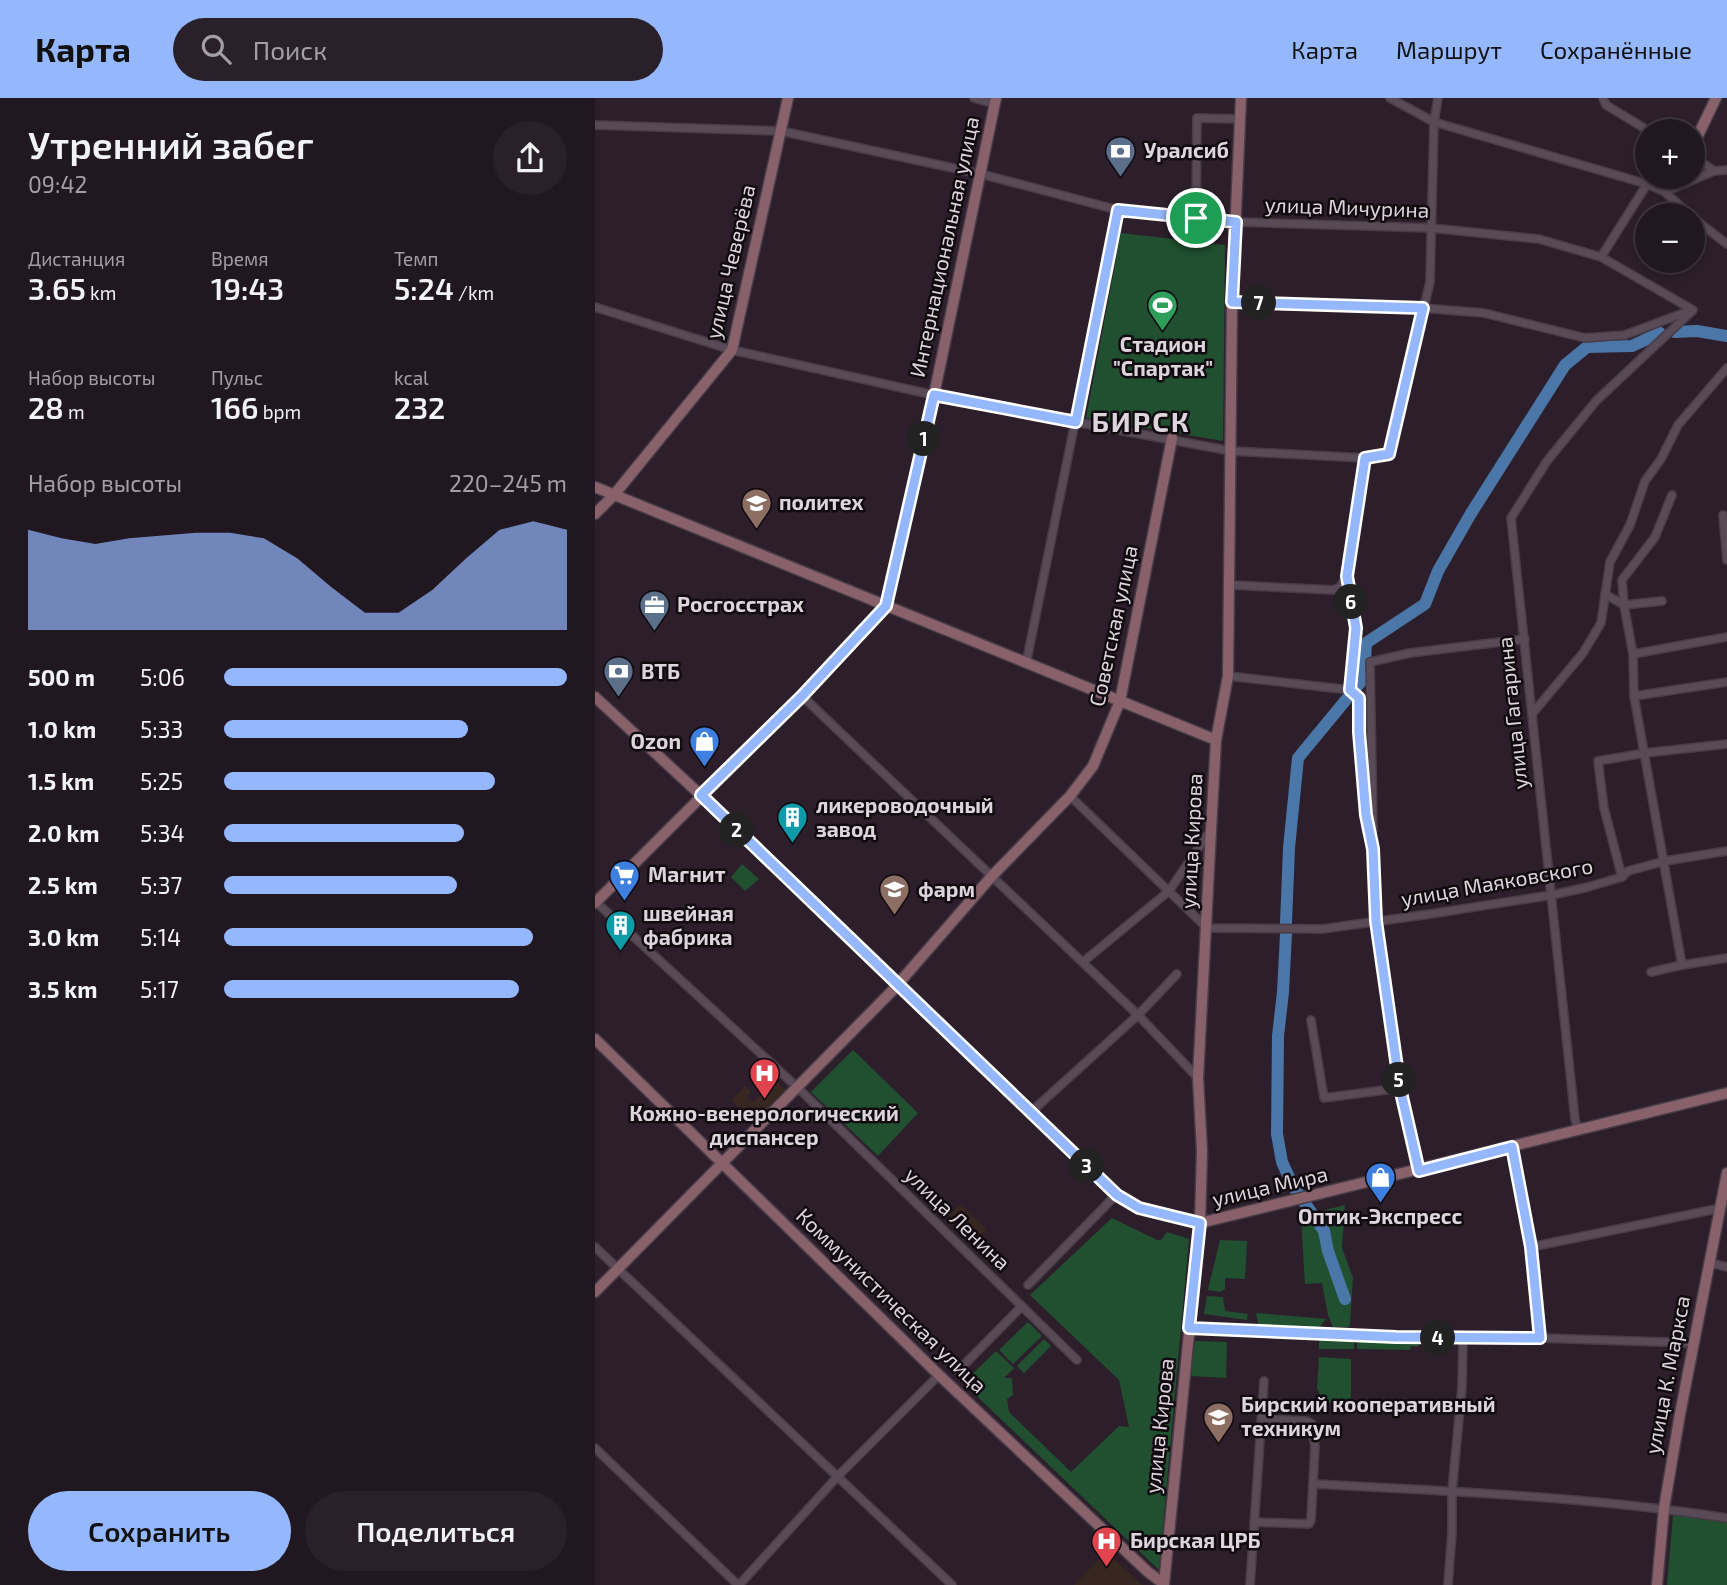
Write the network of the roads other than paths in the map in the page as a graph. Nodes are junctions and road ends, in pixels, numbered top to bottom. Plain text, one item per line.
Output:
1 (789, 98) edge
2 (974, 98) edge
3 (1241, 98) edge
4 (1390, 98) edge
5 (1438, 98) edge
6 (1603, 98) edge
7 (1716, 98) edge
8 (995, 101) edge
9 (1240, 119) junction
10 (1705, 121) edge
11 (1434, 122) junction
12 (1635, 122) edge
13 (595, 125) edge
14 (782, 131) junction
15 (1705, 164) edge
16 (1727, 170) edge
17 (1714, 171) junction
18 (981, 174) junction
19 (1635, 181) edge
20 (1644, 189) edge
21 (1658, 189) edge
22 (1665, 192) junction
23 (1677, 203) edge
24 (1118, 210) junction
25 (1196, 218) junction
26 (1236, 222) junction
27 (1705, 227) edge
28 (1431, 228) junction
29 (1727, 244) edge
30 (1601, 257) junction
31 (1232, 302) junction
32 (595, 307) edge
33 (1423, 308) junction
34 (1693, 310) junction
35 (732, 350) junction
36 (1727, 368) edge
37 (934, 395) junction
38 (1076, 422) junction
39 (1172, 438) junction
40 (1231, 451) junction
41 (1365, 458) junction
42 (595, 487) edge
43 (614, 495) junction
44 (1672, 495) dead end
45 (595, 514) edge
46 (1724, 519) edge
47 (1727, 560) edge
48 (1347, 576) junction
49 (1230, 585) junction
50 (1605, 594) junction
51 (1663, 601) dead end
52 (1624, 605) junction
53 (886, 606) junction
54 (1727, 637) edge
55 (1525, 639) junction
56 (1633, 654) junction
57 (1026, 664) junction
58 (1227, 676) junction
59 (1727, 682) edge
60 (1350, 690) junction
61 (802, 696) junction
62 (1634, 696) junction
63 (595, 697) edge
64 (1121, 701) junction
65 (1532, 714) junction
66 (1216, 740) junction
67 (1727, 744) edge
68 (1644, 753) junction
69 (701, 795) junction
70 (1069, 796) junction
71 (1211, 830) junction
72 (1373, 849) junction
73 (1727, 851) edge
74 (1665, 861) junction
75 (992, 876) junction
76 (1622, 877) junction
77 (1169, 891) junction
78 (1552, 895) junction
79 (596, 903) edge
80 (1376, 921) junction
81 (1207, 928) junction
82 (1727, 958) edge
83 (1083, 962) junction
84 (1682, 965) junction
85 (1651, 972) dead end
86 (1177, 974) dead end
87 (898, 983) junction
88 (1138, 1015) junction
89 (1311, 1020) dead end
90 (595, 1039) edge
91 (1198, 1078) junction
92 (798, 1088) junction
93 (1400, 1088) junction
94 (1727, 1093) edge
95 (1031, 1112) junction
96 (1579, 1130) junction
97 (1512, 1147) junction
98 (720, 1164) junction
99 (1419, 1171) junction
100 (1727, 1174) edge
101 (1117, 1195) junction
102 (1721, 1208) junction
103 (1200, 1223) junction
104 (595, 1247) edge
105 (1531, 1247) junction
106 (1710, 1264) junction
107 (1727, 1266) edge
108 (617, 1269) junction
109 (1028, 1285) dead end
110 (595, 1292) edge
111 (1022, 1306) junction
112 (1189, 1328) junction
113 (1463, 1338) junction
114 (1540, 1338) junction
115 (1692, 1343) junction
116 (1077, 1360) dead end
117 (958, 1371) dead end
118 (939, 1375) junction
119 (1264, 1381) dead end
120 (1262, 1419) junction
121 (595, 1448) edge
122 (838, 1476) junction
123 (1314, 1484) junction
124 (1452, 1491) junction
125 (1664, 1508) junction
126 (1727, 1518) edge
127 (1254, 1522) junction
128 (739, 1585) edge
129 (952, 1585) edge
130 (1165, 1585) edge
131 (1249, 1585) edge
132 (1448, 1585) edge
133 (1657, 1585) edge

1 - 14 street, улица Чеверёва
2 - 8 street, Интернациональная улица
3 - 9 street, улица Кирова
4 - 11 street
5 - 11 street
6 - 12 street
7 - 10 street
8 - 18 street, Интернациональная улица
9 - 25 street
9 - 26 street, улица Кирова
11 - 19 street
11 - 28 street
13 - 14 street, улица Мичурина
14 - 18 street, улица Мичурина
14 - 35 street, улица Чеверёва
15 - 17 street
16 - 17 street
17 - 22 street
18 - 24 street, улица Мичурина
18 - 37 street, Интернациональная улица
20 - 30 street
21 - 22 street
22 - 23 street
24 - 25 street, улица Мичурина
24 - 38 street
25 - 26 street, улица Мичурина
26 - 28 street, улица Мичурина
26 - 31 street, улица Кирова
27 - 29 street
28 - 30 street, улица Мичурина
28 - 33 street
30 - 34 street, улица Мичурина
31 - 33 street
31 - 40 street, улица Кирова
32 - 35 street
33 - 34 street
33 - 41 street
34 - 55 street, улица Гагарина
35 - 37 street
35 - 43 street, улица Чеверёва
36 - 50 street
37 - 38 street
37 - 53 street, Интернациональная улица
38 - 39 street
38 - 57 street
39 - 40 street
39 - 64 street, Советская улица
40 - 41 street
40 - 49 street, улица Кирова
41 - 48 street
42 - 43 street
43 - 45 street, улица Чеверёва
43 - 53 street
44 - 52 street
46 - 47 street
48 - 49 street
48 - 60 street
49 - 58 street, улица Кирова
50 - 52 street
50 - 65 street
51 - 52 street
52 - 56 street
53 - 57 street
53 - 61 street
54 - 56 street
55 - 65 street, улица Гагарина
55 - 72 street
56 - 62 street
57 - 64 street
58 - 60 street
58 - 66 street, улица Кирова
59 - 62 street
60 - 72 street
61 - 69 street
61 - 75 street
62 - 68 street
63 - 69 street, улица Мира
64 - 66 street
64 - 70 street, Советская улица
65 - 78 street, улица Гагарина
66 - 71 street, улица Кирова
67 - 68 street
68 - 74 street
68 - 76 street
69 - 79 street
69 - 87 street, улица Мира
70 - 75 street, Советская улица
70 - 77 street
71 - 77 street
71 - 81 street, улица Кирова
72 - 80 street
73 - 74 street, улица Маяковского
74 - 76 street, улица Маяковского
74 - 84 street
75 - 83 street
75 - 87 street, Советская улица
76 - 78 street, улица Маяковского
77 - 81 street
77 - 83 street
78 - 80 street, улица Маяковского
78 - 96 street, улица Гагарина
79 - 92 street, улица Ленина
80 - 81 street, улица Маяковского
80 - 93 street
81 - 91 street, улица Кирова
82 - 84 street
83 - 88 street
84 - 85 street
86 - 88 street
87 - 92 street, Советская улица
87 - 95 street, улица Мира
88 - 91 street
88 - 95 street
89 - 93 street
90 - 98 street, Коммунистическая улица
91 - 103 street, улица Кирова
92 - 98 street, Советская улица
92 - 111 street, улица Ленина
93 - 99 street
94 - 96 street, улица Мира
95 - 101 street, улица Мира
96 - 97 street, улица Мира
97 - 99 street, улица Мира
97 - 105 street
98 - 108 street, Советская улица
98 - 118 street, Коммунистическая улица
99 - 103 street, улица Мира
100 - 102 street, улица К. Маркса
101 - 103 street, улица Мира
101 - 109 street
102 - 105 street
102 - 106 street, улица К. Маркса
103 - 112 street, улица Кирова
104 - 108 street
105 - 114 street
106 - 107 street
106 - 115 street, улица К. Маркса
108 - 110 street, Советская улица
108 - 122 street
111 - 116 street, улица Ленина
111 - 117 street
112 - 113 street
112 - 130 street, улица Кирова
113 - 114 street
113 - 124 street
114 - 115 street
115 - 125 street, улица К. Маркса
118 - 122 street
118 - 130 street, Коммунистическая улица
119 - 120 street
120 - 123 street
120 - 127 street
121 - 128 street
122 - 128 street
122 - 129 street
123 - 124 street
123 - 127 street
124 - 125 street
124 - 132 street
125 - 126 street
125 - 133 street, улица К. Маркса
127 - 131 street

